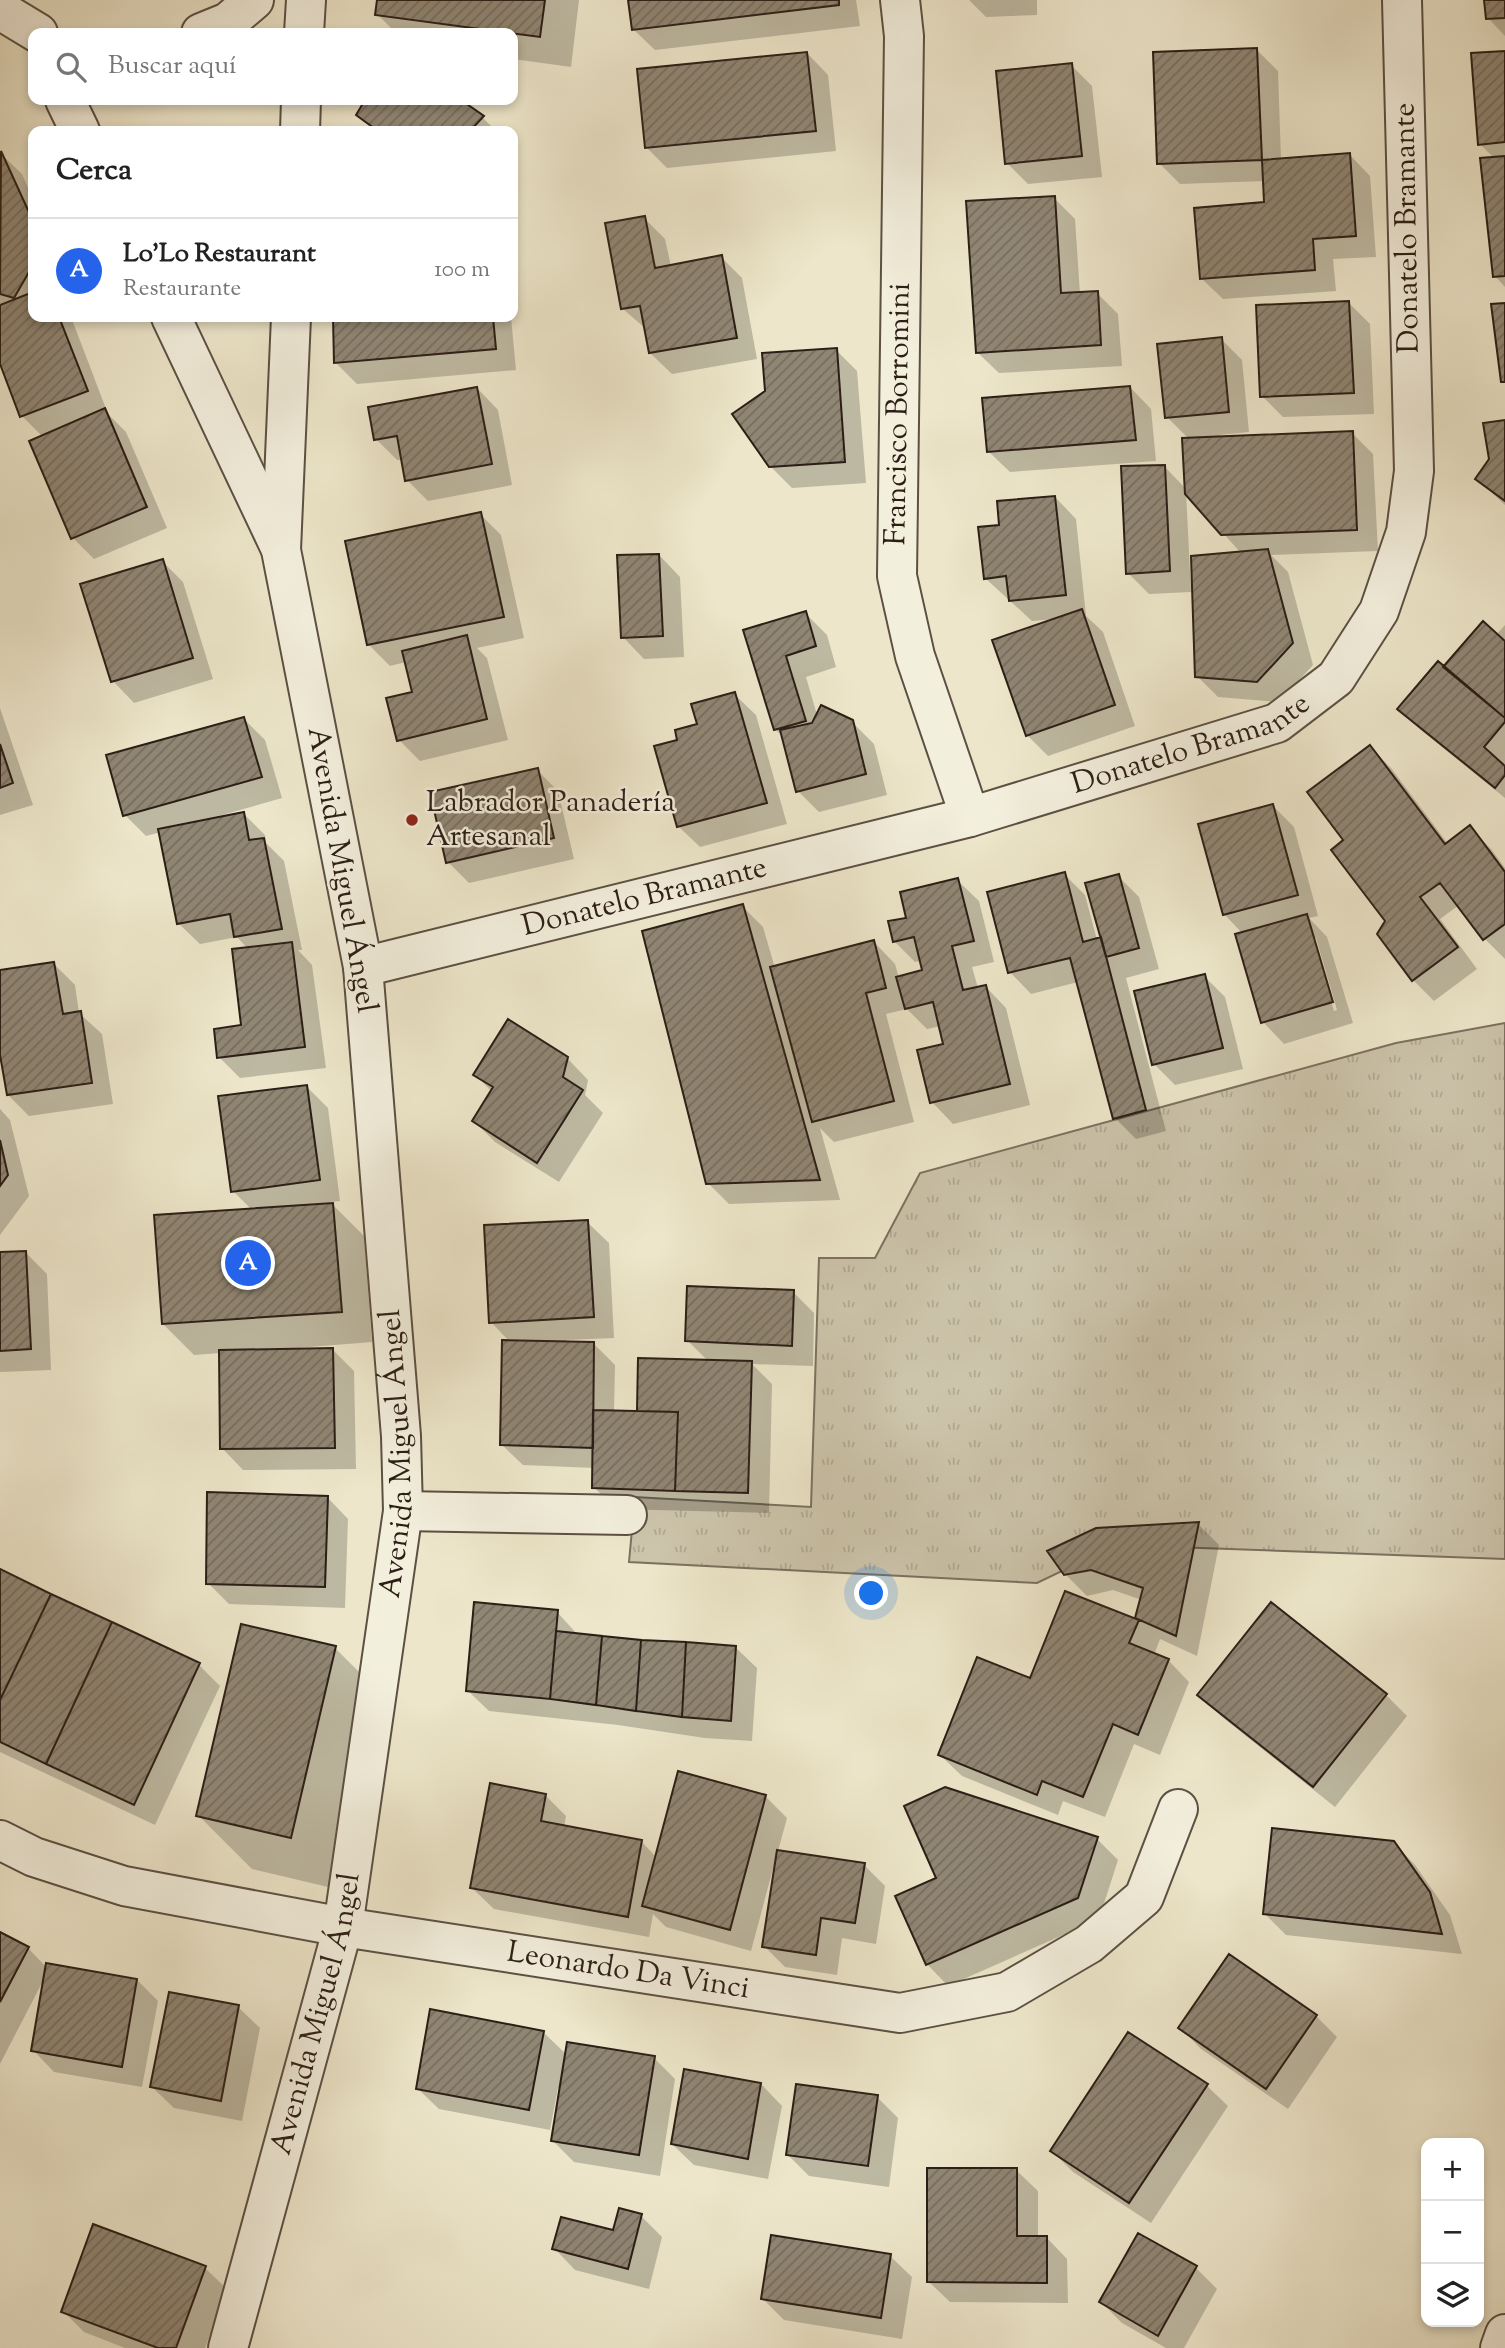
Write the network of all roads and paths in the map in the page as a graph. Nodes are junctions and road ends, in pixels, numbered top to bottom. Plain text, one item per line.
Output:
1 (254, 0) edge
2 (306, 0) edge
3 (900, 0) edge
4 (1402, 0) edge
5 (213, 28) edge
6 (304, 28) edge
7 (67, 105) edge
8 (301, 105) edge
9 (78, 126) edge
10 (300, 126) edge
11 (173, 322) edge
12 (292, 322) edge
13 (281, 550) junction
14 (970, 817) junction
15 (363, 967) junction
16 (403, 1511) junction
17 (626, 1515) dead end
18 (1178, 1809) dead end
19 (0, 1840) edge
20 (343, 1927) junction
21 (1505, 2334) edge
22 (228, 2348) edge
23 (1500, 2348) edge

1 - 5 street
2 - 6 street
3 - 14 street, Francisco Borromini
4 - 14 street, Donatelo Bramante
7 - 9 street
8 - 10 street
11 - 13 street, Avenida Miguel Ángel
12 - 13 street, Avenida Miguel Ángel
13 - 15 street, Avenida Miguel Ángel
14 - 15 street, Donatelo Bramante
15 - 16 street, Avenida Miguel Ángel
16 - 17 street
16 - 20 street, Avenida Miguel Ángel
18 - 20 street, Leonardo Da Vinci
19 - 20 street, Leonardo Da Vinci
20 - 22 street, Avenida Miguel Ángel
21 - 23 street

